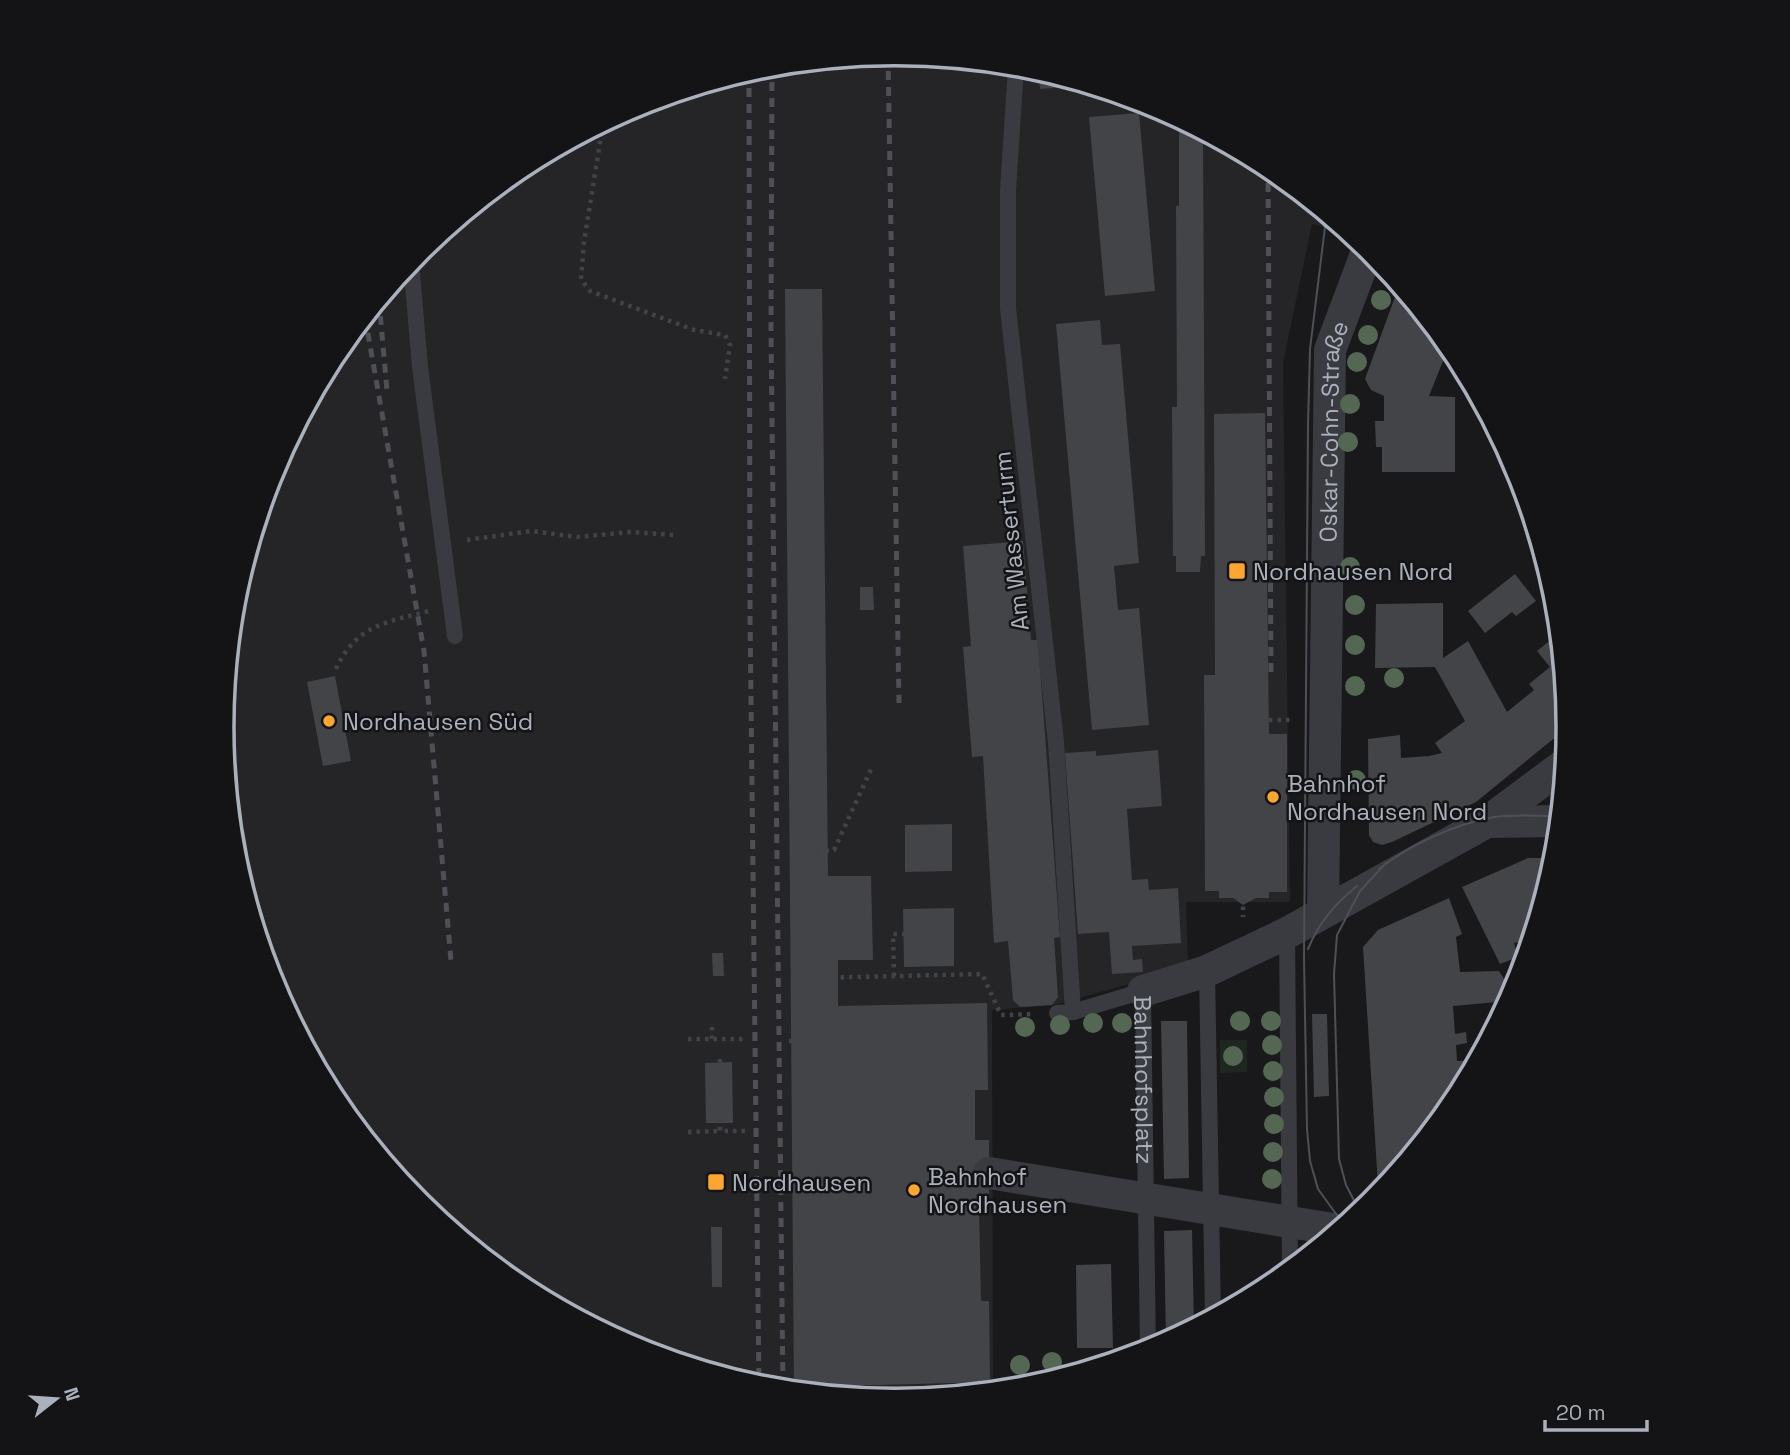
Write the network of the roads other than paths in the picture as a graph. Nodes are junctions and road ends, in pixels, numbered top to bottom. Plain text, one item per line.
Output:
1 (1015, 78) edge
2 (1363, 261) edge
3 (412, 277) edge
4 (455, 636) dead end
5 (1555, 771) edge
6 (1549, 821) edge
7 (1487, 822) junction
8 (1322, 912) junction
9 (1287, 933) junction
10 (1207, 971) junction
11 (1143, 991) junction
12 (989, 1173) dead end
13 (1146, 1199) junction
14 (1211, 1210) junction
15 (1289, 1223) junction
16 (1326, 1228) edge
17 (1290, 1257) edge
18 (1213, 1307) edge
19 (1148, 1338) edge

1 - 11 lane, Am Wasserturm
2 - 8 street, Oskar-Cohn-Straße
3 - 4 lane
5 - 7 street, Bahnhofsplatz
6 - 7 street
7 - 8 street, Bahnhofsplatz
8 - 9 street, Bahnhofsplatz
9 - 10 street, Bahnhofsplatz
9 - 15 lane
10 - 11 street, Bahnhofsplatz
10 - 14 lane
11 - 13 lane, Bahnhofsplatz
12 - 13 street, Bahnhofsplatz
13 - 14 street, Bahnhofsplatz
13 - 19 lane, Bahnhofsplatz
14 - 15 street, Bahnhofsplatz
14 - 18 lane
15 - 16 street, Bahnhofsplatz
15 - 17 lane

